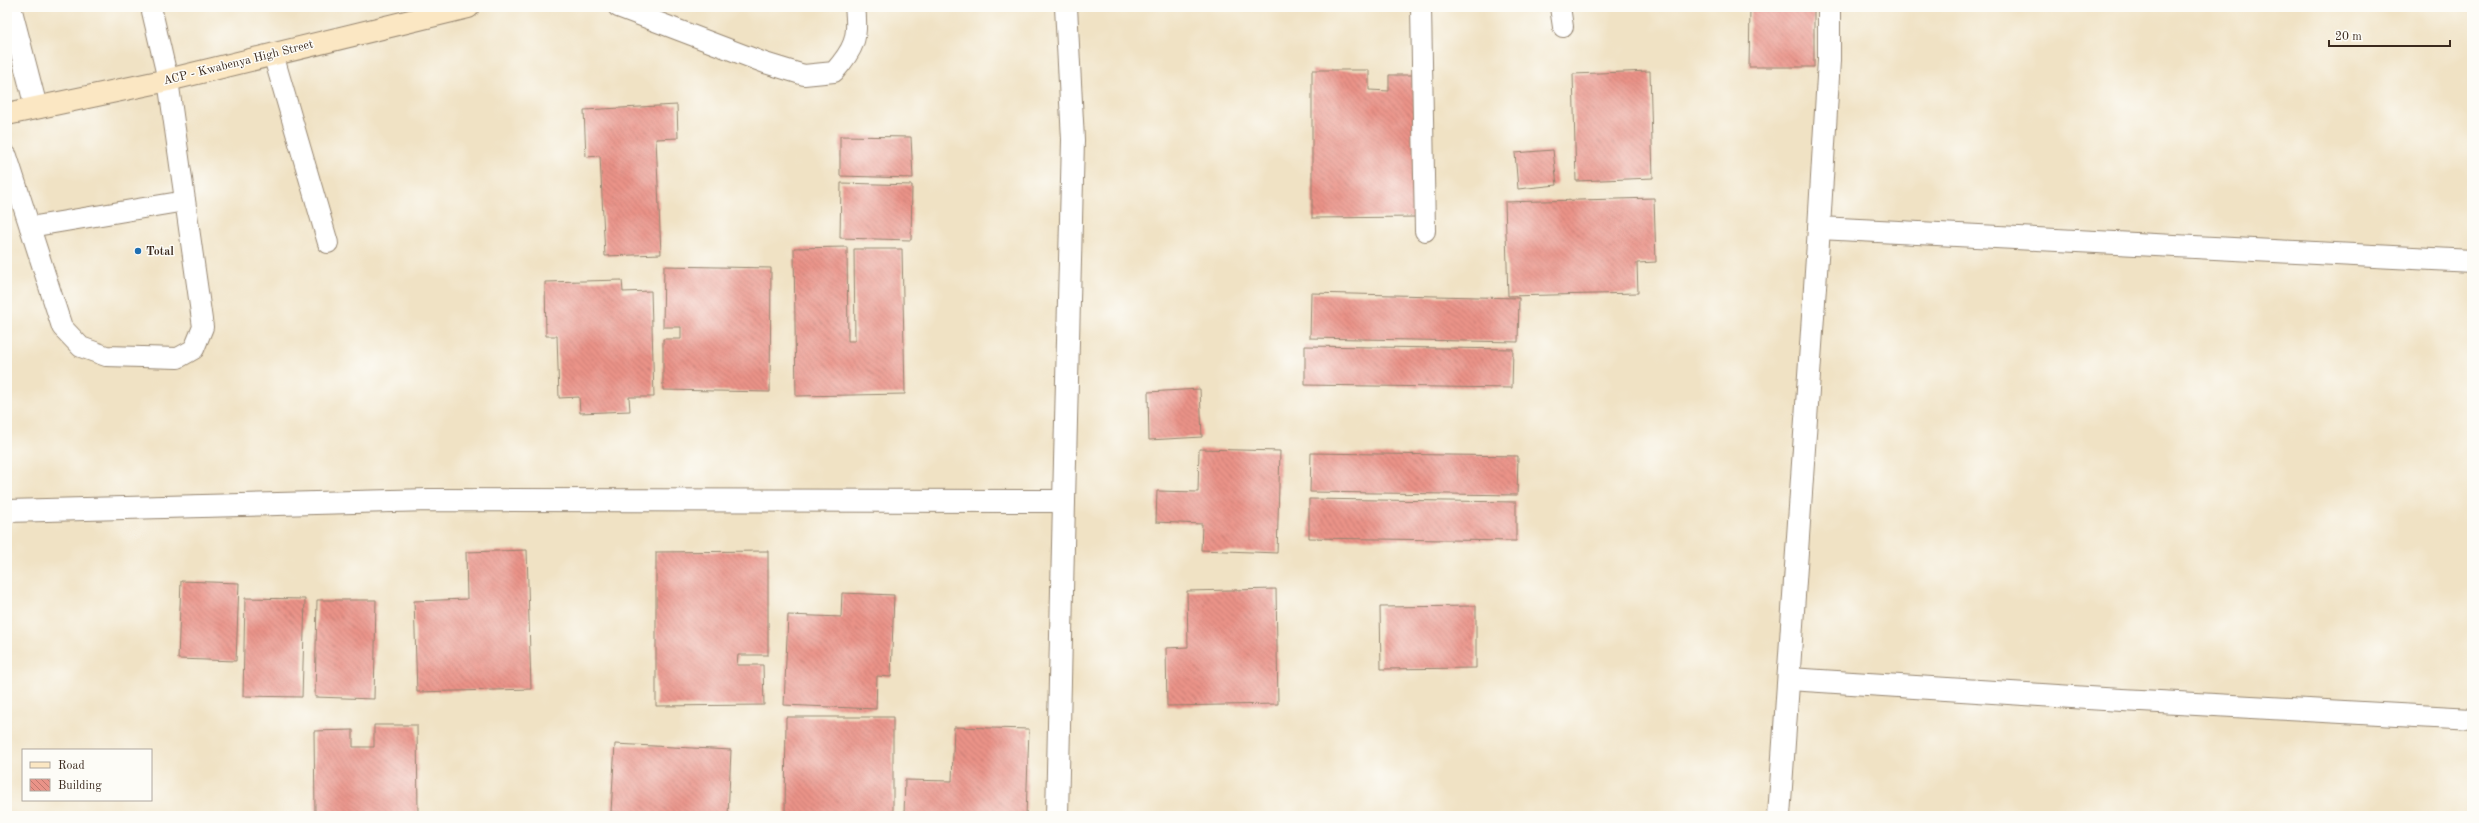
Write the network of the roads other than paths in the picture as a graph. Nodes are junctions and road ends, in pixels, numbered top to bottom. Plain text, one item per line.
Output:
1 (10, 7) edge
2 (151, 7) edge
3 (468, 7) edge
4 (618, 7) edge
5 (855, 7) edge
6 (1066, 7) edge
7 (1421, 7) edge
8 (1560, 7) edge
9 (1829, 7) edge
10 (1563, 27) dead end
11 (273, 54) junction
12 (168, 80) junction
13 (36, 107) junction
14 (7, 114) edge
15 (7, 156) edge
16 (185, 201) junction
17 (30, 227) junction
18 (1819, 228) junction
19 (1425, 231) dead end
20 (328, 243) dead end
21 (2472, 261) edge
22 (1064, 501) junction
23 (7, 511) edge
24 (1789, 679) junction
25 (2472, 719) edge
26 (1056, 816) edge
27 (1779, 816) edge

1 - 13 street
2 - 12 lane
3 - 11 main road, ACP - Kwabenya High Street
4 - 5 lane
6 - 22 street
7 - 19 lane
8 - 10 lane
9 - 18 street
11 - 12 main road, ACP - Kwabenya High Street
11 - 20 lane
12 - 13 main road, ACP - Kwabenya High Street
12 - 16 lane
13 - 14 main road, ACP - Kwabenya High Street
15 - 17 lane
16 - 17 lane
16 - 17 lane
18 - 21 street
18 - 24 street
22 - 23 street
22 - 26 street
24 - 25 street
24 - 27 street

